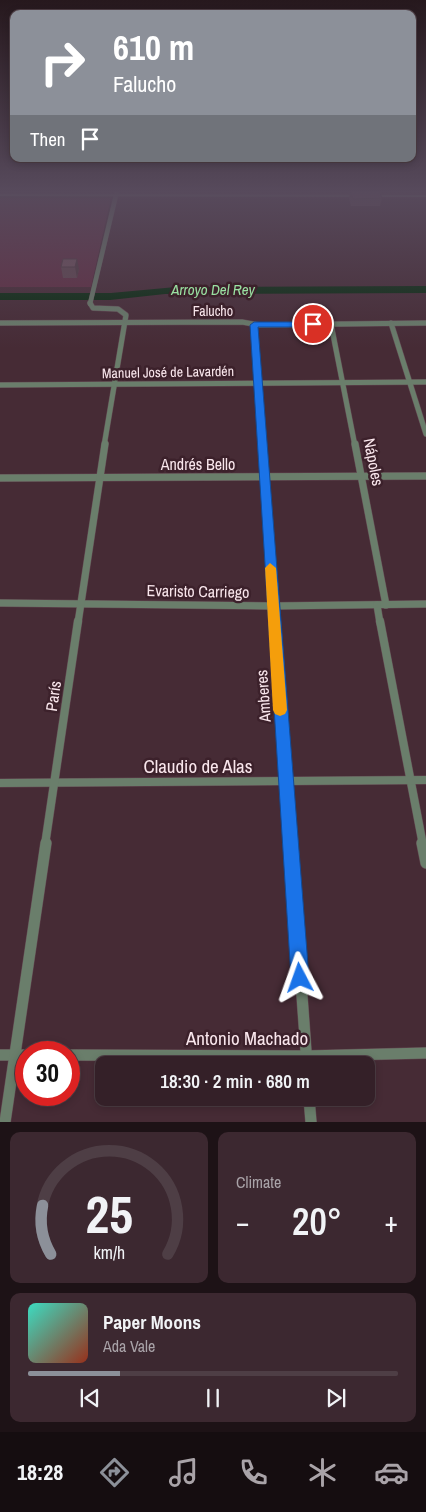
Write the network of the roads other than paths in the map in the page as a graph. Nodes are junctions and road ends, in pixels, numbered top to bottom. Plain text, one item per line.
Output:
1 (104, 243) edge
2 (125, 322) junction
3 (0, 323) edge
4 (391, 323) junction
5 (426, 323) edge
6 (331, 324) junction
7 (254, 325) junction
8 (258, 382) junction
9 (343, 382) junction
10 (409, 382) junction
11 (426, 382) edge
12 (114, 384) junction
13 (0, 385) edge
14 (426, 434) edge
15 (426, 476) edge
16 (265, 477) junction
17 (362, 477) junction
18 (0, 478) edge
19 (99, 478) junction
20 (0, 603) edge
21 (82, 603) junction
22 (426, 604) edge
23 (382, 605) junction
24 (272, 606) junction
25 (426, 780) edge
26 (411, 781) junction
27 (285, 782) junction
28 (0, 783) edge
29 (55, 783) junction
30 (426, 863) edge
31 (23, 1041) edge
32 (426, 1054) edge
33 (0, 1055) edge
34 (15, 1055) edge
35 (80, 1055) edge
36 (108, 1056) edge
37 (306, 1056) edge
38 (375, 1057) edge
39 (15, 1080) edge
40 (310, 1106) edge
41 (5, 1122) edge
42 (311, 1122) edge

1 - 2 street
2 - 3 street, Falucho
2 - 7 street, Falucho
2 - 12 street, París
4 - 5 street, Falucho
4 - 6 street, Falucho
4 - 10 street
6 - 7 street, Falucho
6 - 9 street, Nápoles
7 - 8 street, Amberes
8 - 9 street, Manuel José de Lavardén
8 - 12 street, Manuel José de Lavardén
8 - 16 street, Amberes
9 - 10 street, Manuel José de Lavardén
9 - 17 street, Nápoles
10 - 11 street, Manuel José de Lavardén
10 - 14 street
12 - 13 street, Manuel José de Lavardén
12 - 19 street, París
15 - 17 street, Andrés Bello
16 - 17 street, Andrés Bello
16 - 19 street, Andrés Bello
16 - 24 street, Amberes
17 - 23 street, Nápoles
18 - 19 street, Andrés Bello
19 - 21 street, París
20 - 21 street, Evaristo Carriego
21 - 24 street, Evaristo Carriego
21 - 29 street, París
22 - 23 street, Evaristo Carriego
23 - 24 street, Evaristo Carriego
23 - 26 street, Nápoles
24 - 27 street, Amberes
25 - 26 street, Claudio de Alas
26 - 27 street, Claudio de Alas
26 - 30 street, Nápoles
27 - 29 street, Claudio de Alas
27 - 37 street, Amberes
28 - 29 street, Claudio de Alas
29 - 31 street, París
32 - 38 street, Antonio Machado
33 - 34 street
35 - 36 street, Antonio Machado
39 - 41 street, París
40 - 42 street

